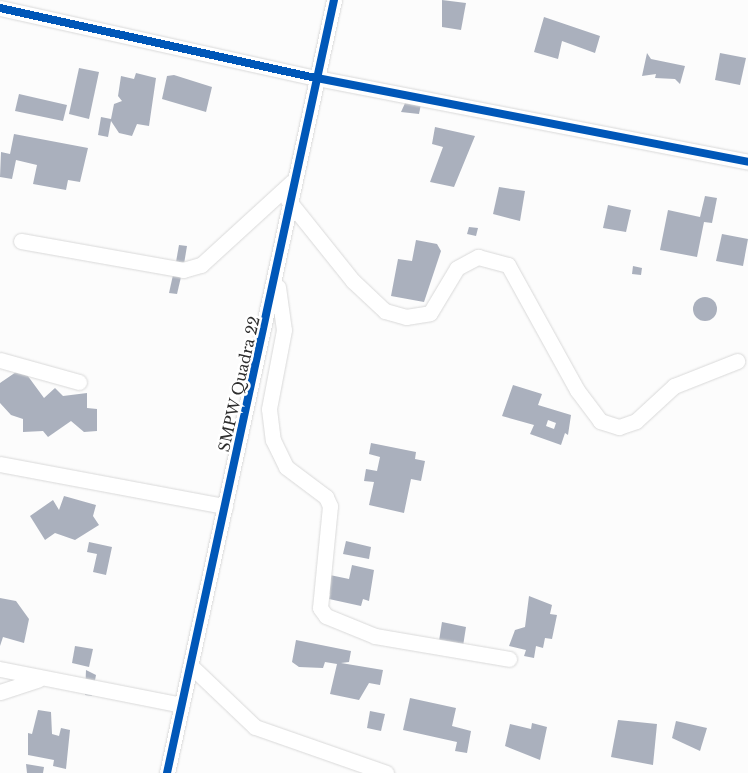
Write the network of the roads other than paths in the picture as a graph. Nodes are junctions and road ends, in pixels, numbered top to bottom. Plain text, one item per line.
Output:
1 (334, 0) edge
2 (0, 8) edge
3 (317, 78) junction
4 (748, 162) edge
5 (292, 182) junction
6 (288, 200) junction
7 (21, 241) dead end
8 (277, 276) junction
9 (0, 360) edge
10 (737, 361) dead end
11 (79, 382) dead end
12 (0, 464) edge
13 (225, 506) junction
14 (509, 659) dead end
15 (192, 667) junction
16 (0, 669) edge
17 (38, 680) junction
18 (0, 692) edge
19 (181, 705) junction
20 (167, 773) edge
21 (386, 773) edge

1 - 3 street, SMPW Quadra 22
2 - 3 street
3 - 4 street
3 - 5 street, SMPW Quadra 22
5 - 6 street, SMPW Quadra 22
5 - 7 street
6 - 8 street, SMPW Quadra 22
6 - 10 street
8 - 13 street, SMPW Quadra 22
8 - 14 street
9 - 11 street
12 - 13 street
13 - 15 street, SMPW Quadra 22
15 - 19 street, SMPW Quadra 22
15 - 21 street
16 - 17 street
17 - 18 street
17 - 19 street
19 - 20 street, SMPW Quadra 22

